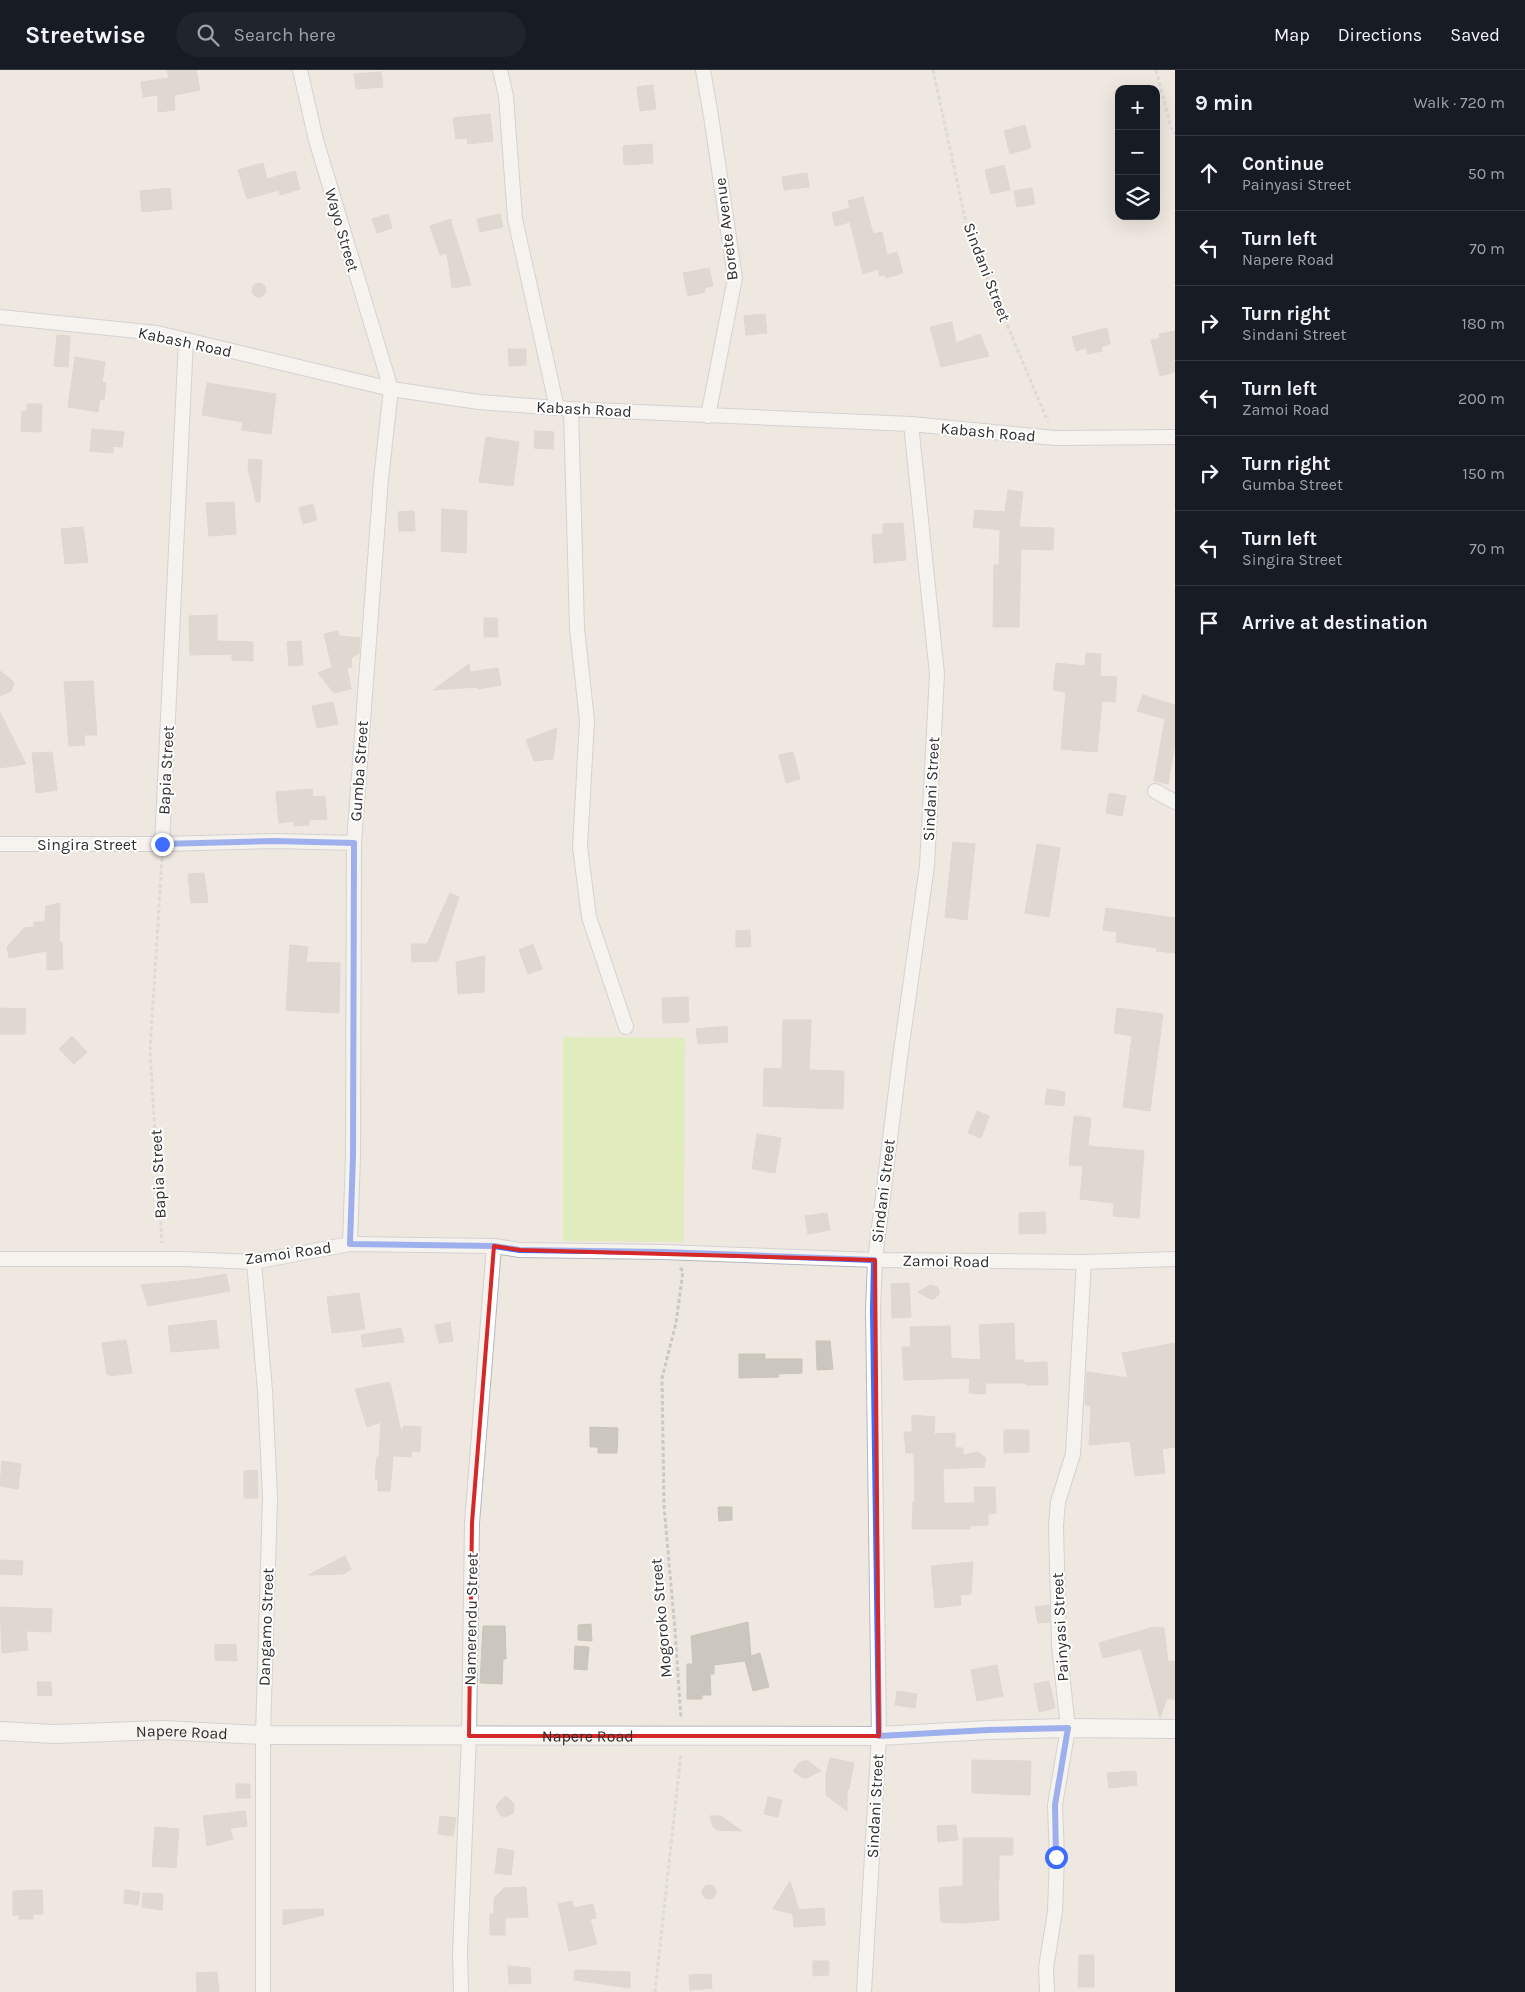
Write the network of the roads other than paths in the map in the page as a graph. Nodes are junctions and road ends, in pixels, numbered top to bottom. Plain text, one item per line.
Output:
1 (300, 70) edge
2 (500, 70) edge
3 (703, 70) edge
4 (0, 317) edge
5 (186, 340) junction
6 (391, 388) junction
7 (557, 408) junction
8 (571, 409) junction
9 (708, 416) junction
10 (910, 424) junction
11 (1175, 437) edge
12 (1155, 791) dead end
13 (1175, 802) edge
14 (354, 843) junction
15 (0, 844) edge
16 (162, 844) junction
17 (626, 1027) dead end
18 (350, 1244) junction
19 (494, 1246) junction
20 (0, 1259) edge
21 (1175, 1259) edge
22 (874, 1260) junction
23 (254, 1262) junction
24 (1084, 1262) junction
25 (1068, 1728) junction
26 (1175, 1730) edge
27 (0, 1731) edge
28 (263, 1735) junction
29 (469, 1736) junction
30 (879, 1736) junction
31 (263, 1992) edge
32 (461, 1992) edge
33 (864, 1992) edge
34 (1047, 1992) edge

1 - 6 street, Wayo Street
2 - 7 street
3 - 9 street, Borete Avenue
4 - 5 street, Kabash Road
5 - 6 street, Kabash Road
5 - 16 street, Bapia Street
6 - 7 street, Kabash Road
6 - 14 street, Gumba Street
7 - 8 street, Kabash Road
8 - 9 street, Kabash Road
8 - 17 street
9 - 10 street, Kabash Road
10 - 11 street, Kabash Road
10 - 22 street, Sindani Street
12 - 13 street
14 - 16 street, Singira Street
14 - 18 street, Gumba Street
15 - 16 street, Singira Street
18 - 19 street, Zamoi Road
18 - 23 street, Zamoi Road
19 - 22 street, Zamoi Road
19 - 29 street, Namerendu Street
20 - 23 street, Zamoi Road
21 - 24 street, Zamoi Road
22 - 24 street, Zamoi Road
22 - 30 street, Sindani Street
23 - 28 street, Dangamo Street
24 - 25 street, Painyasi Street
25 - 26 street, Napere Road
25 - 30 street, Napere Road
25 - 34 street, Painyasi Street
27 - 28 street, Napere Road
28 - 29 street, Napere Road
28 - 31 street, Dangamo Street
29 - 30 street, Napere Road
29 - 32 street, Namerendu Street
30 - 33 street, Sindani Street

